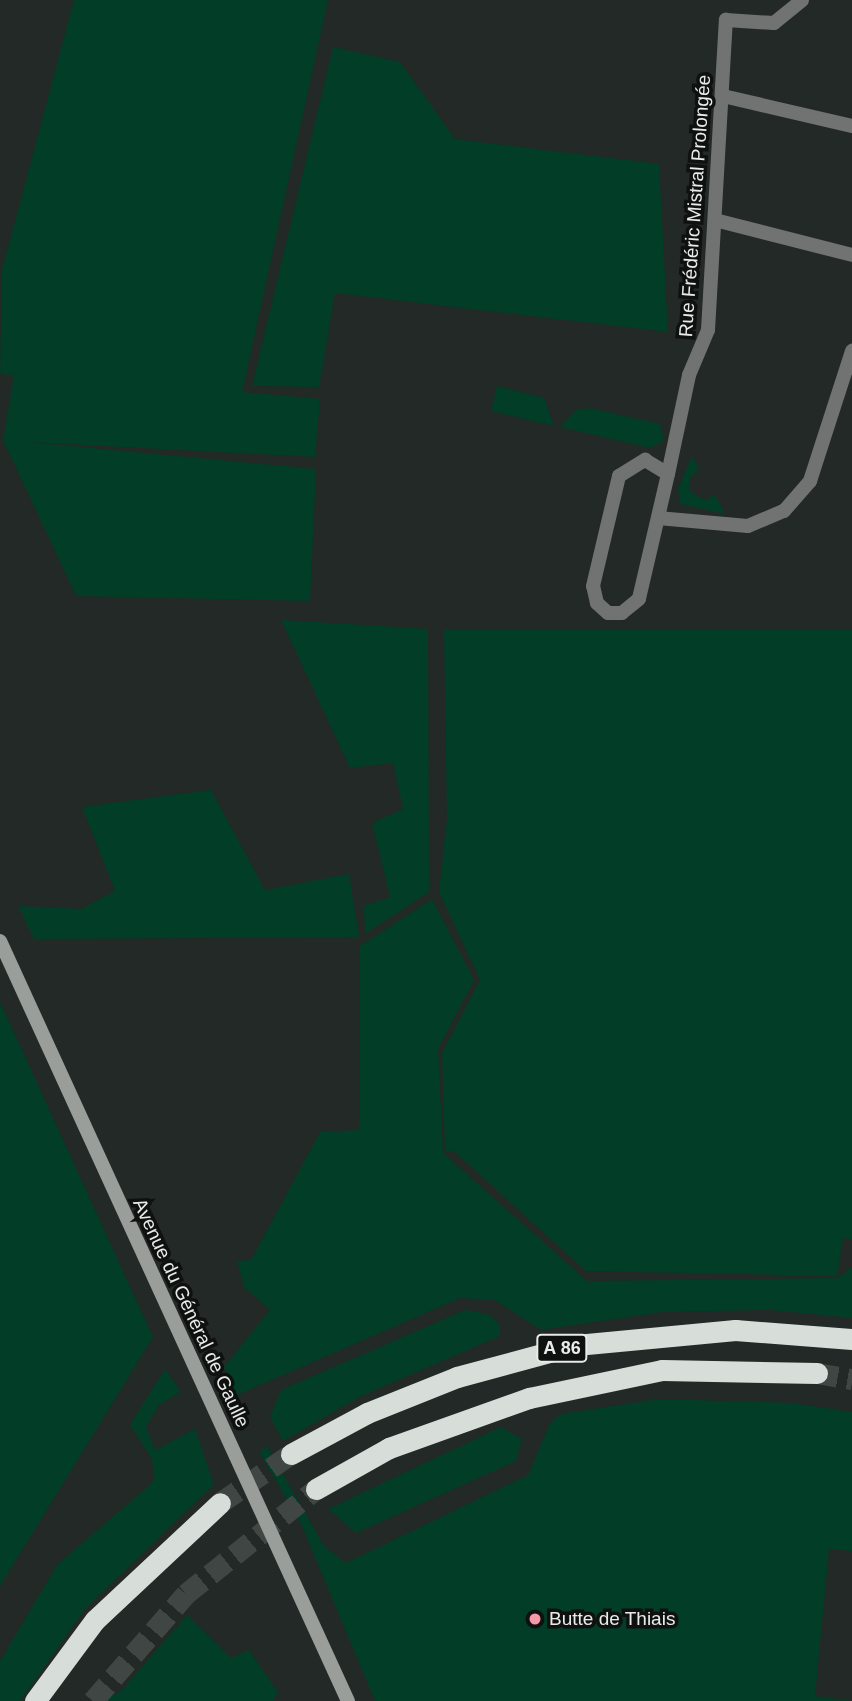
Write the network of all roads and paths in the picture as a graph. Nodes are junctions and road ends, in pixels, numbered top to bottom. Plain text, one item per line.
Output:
1 (802, 0) edge
2 (723, 96) junction
3 (852, 126) edge
4 (715, 220) junction
5 (852, 255) edge
6 (852, 351) edge
7 (668, 474) junction
8 (658, 518) junction
9 (0, 941) edge
10 (852, 1339) edge
11 (817, 1373) tunnel mouth
12 (291, 1454) tunnel mouth
13 (316, 1489) tunnel mouth
14 (220, 1503) tunnel mouth
15 (35, 1701) edge
16 (348, 1701) edge

1 - 2 street, Rue Frédéric Mistral Prolongée
2 - 3 street
2 - 4 street, Rue Frédéric Mistral Prolongée
4 - 5 street
4 - 7 street, Rue Frédéric Mistral Prolongée
6 - 8 street
7 - 8 street, Rue Frédéric Mistral Prolongée
7 - 8 street, Rue Frédéric Mistral Prolongée
9 - 16 main road, Avenue du Général de Gaulle
10 - 12 highway, A 86
11 - 13 highway, A 86
14 - 15 highway

